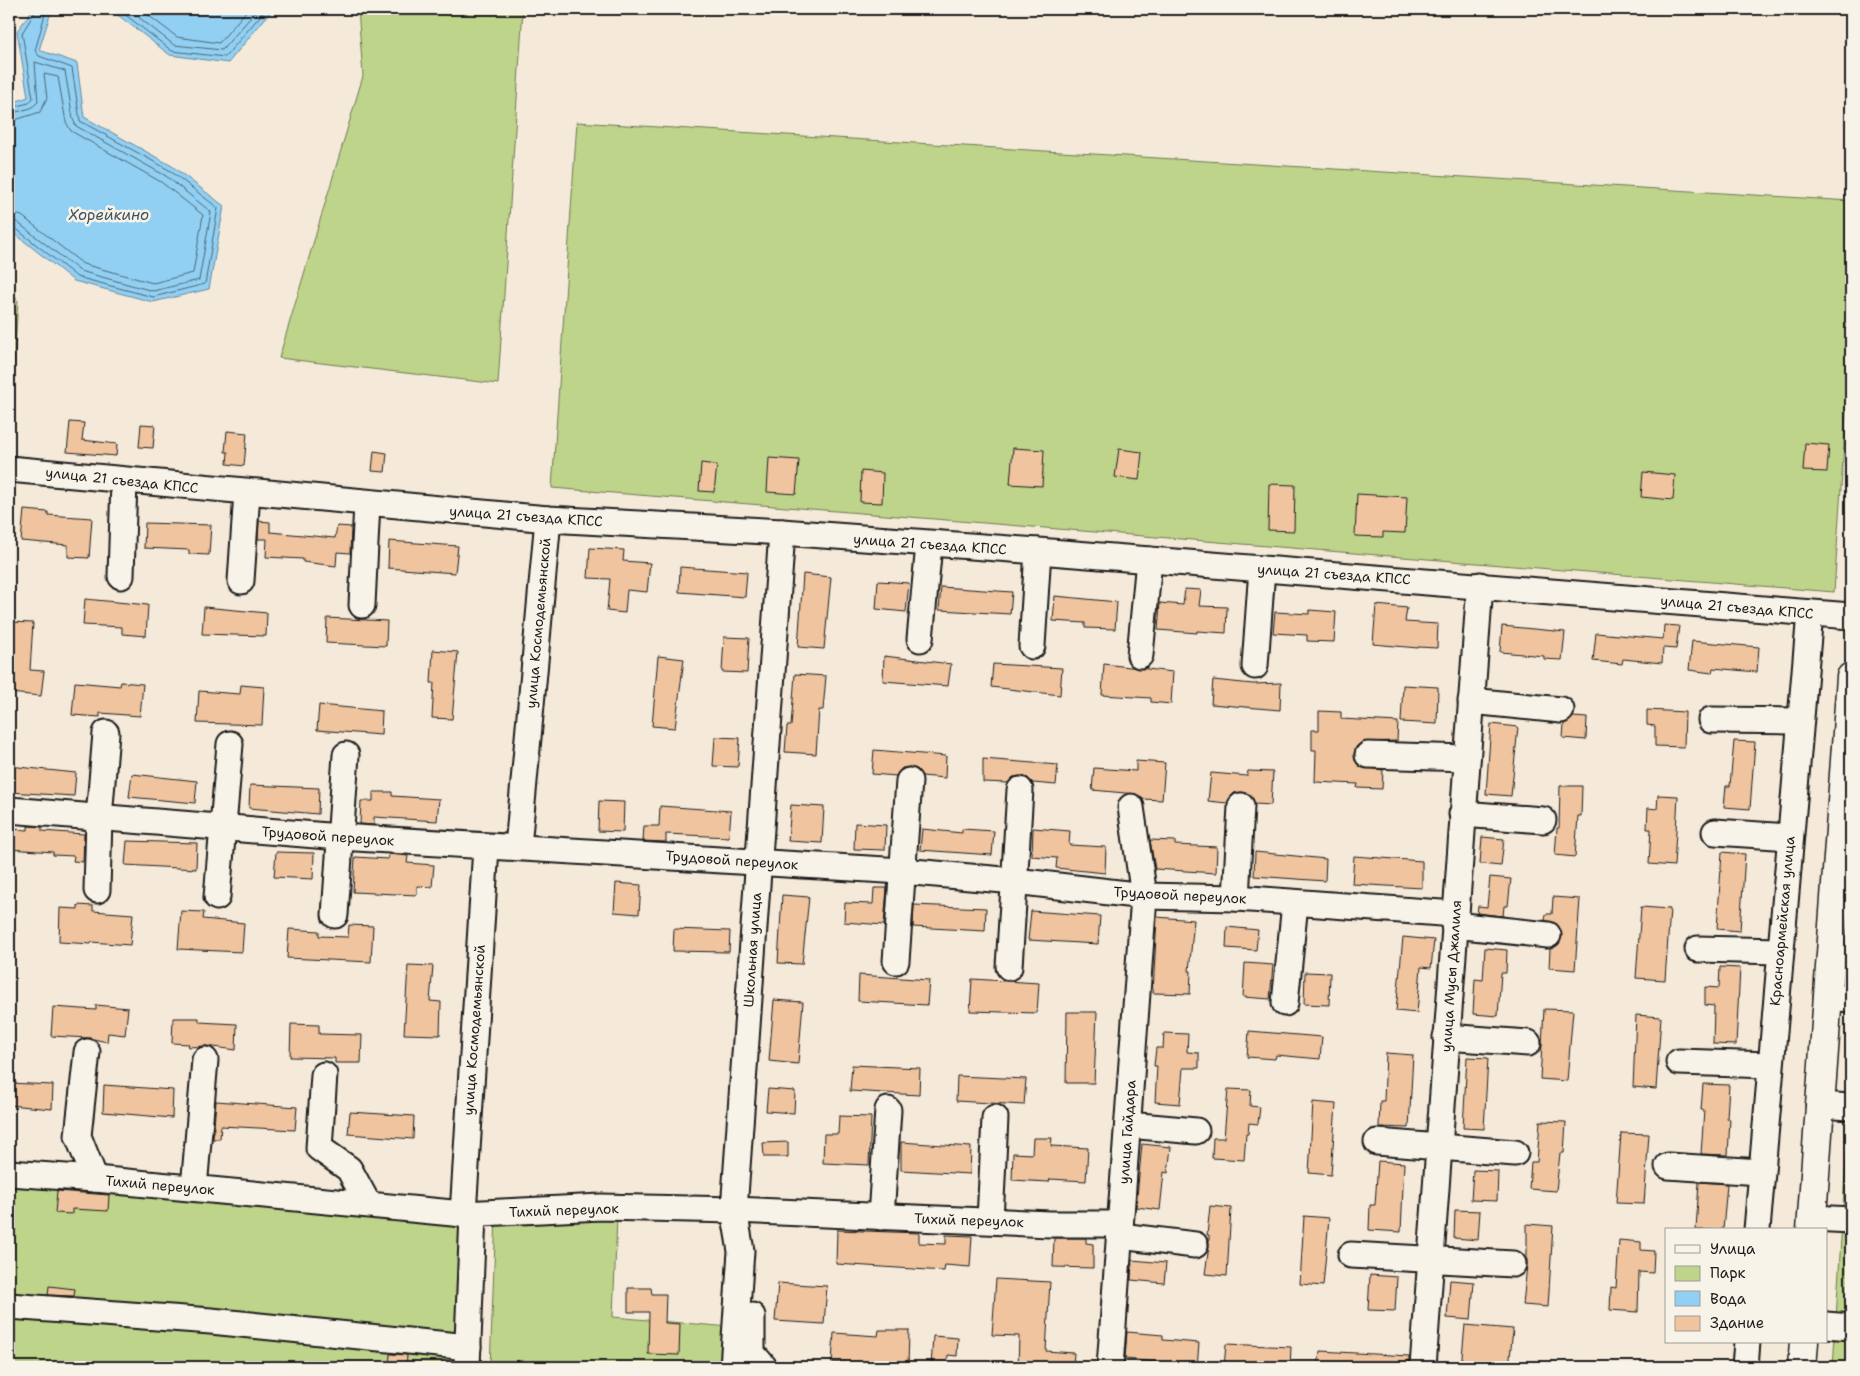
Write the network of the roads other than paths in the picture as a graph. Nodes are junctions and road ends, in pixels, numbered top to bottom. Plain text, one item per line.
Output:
1 (9, 469) edge
2 (124, 481) junction
3 (247, 492) junction
4 (367, 503) junction
5 (548, 519) junction
6 (782, 532) junction
7 (929, 545) junction
8 (1038, 551) junction
9 (1150, 560) junction
10 (1262, 569) junction
11 (120, 576) dead end
12 (241, 581) dead end
13 (1480, 584) junction
14 (362, 605) dead end
15 (1810, 613) junction
16 (1851, 616) edge
17 (920, 639) dead end
18 (1032, 646) dead end
19 (1140, 654) dead end
20 (1255, 666) dead end
21 (1851, 677) edge
22 (1471, 701) junction
23 (1561, 710) dead end
24 (1710, 720) dead end
25 (1800, 721) junction
26 (106, 733) dead end
27 (230, 744) dead end
28 (346, 755) dead end
29 (1368, 755) dead end
30 (1467, 758) junction
31 (909, 781) dead end
32 (1847, 782) edge
33 (1020, 790) dead end
34 (1242, 806) dead end
35 (1131, 807) dead end
36 (9, 810) edge
37 (1462, 814) junction
38 (99, 818) junction
39 (1543, 820) dead end
40 (223, 827) junction
41 (1715, 832) dead end
42 (340, 837) junction
43 (1790, 837) junction
44 (518, 846) junction
45 (486, 847) junction
46 (759, 862) junction
47 (902, 871) junction
48 (1015, 881) junction
49 (97, 890) dead end
50 (1843, 895) edge
51 (1144, 896) junction
52 (217, 897) dead end
53 (1236, 898) junction
54 (1295, 903) junction
55 (335, 915) dead end
56 (1454, 920) junction
57 (1548, 935) dead end
58 (1698, 950) dead end
59 (1779, 951) junction
60 (896, 961) dead end
61 (1009, 968) dead end
62 (1839, 998) edge
63 (1285, 1003) dead end
64 (1446, 1037) junction
65 (1528, 1043) dead end
66 (87, 1052) dead end
67 (205, 1060) dead end
68 (1679, 1062) dead end
69 (1770, 1065) junction
70 (324, 1075) dead end
71 (1819, 1105) junction
72 (1851, 1107) edge
73 (888, 1110) dead end
74 (995, 1118) dead end
75 (1128, 1125) junction
76 (1196, 1131) dead end
77 (1377, 1142) dead end
78 (1439, 1148) junction
79 (1515, 1153) dead end
80 (1668, 1166) dead end
81 (1761, 1172) junction
82 (9, 1173) edge
83 (95, 1179) junction
84 (194, 1188) junction
85 (368, 1204) junction
86 (734, 1210) junction
87 (468, 1214) junction
88 (881, 1217) junction
89 (990, 1220) junction
90 (1851, 1220) edge
91 (1812, 1224) edge
92 (1757, 1228) edge
93 (1120, 1230) junction
94 (1195, 1245) dead end
95 (741, 1251) junction
96 (1351, 1255) dead end
97 (1429, 1259) junction
98 (1513, 1264) dead end
99 (9, 1306) edge
100 (1828, 1325) edge
101 (1851, 1327) edge
102 (1747, 1344) edge
103 (1804, 1344) edge
104 (468, 1357) edge
105 (733, 1367) edge
106 (764, 1367) edge
107 (1110, 1367) edge
108 (1423, 1367) edge
109 (1745, 1367) edge
110 (1802, 1367) edge

1 - 2 street, улица 21 съезда КПСС
2 - 3 street, улица 21 съезда КПСС
2 - 11 street
3 - 4 street, улица 21 съезда КПСС
3 - 12 street
4 - 5 street, улица 21 съезда КПСС
4 - 14 street
5 - 6 street, улица 21 съезда КПСС
5 - 44 street, улица Космодемьянской
6 - 7 street, улица 21 съезда КПСС
6 - 46 street, Школьная улица
7 - 8 street, улица 21 съезда КПСС
7 - 17 street
8 - 9 street, улица 21 съезда КПСС
8 - 18 street
9 - 10 street, улица 21 съезда КПСС
9 - 19 street
10 - 13 street, улица 21 съезда КПСС
10 - 20 street
13 - 15 street, улица 21 съезда КПСС
13 - 22 street, улица Мусы Джалиля
15 - 16 street, улица 21 съезда КПСС
15 - 25 street, Красноармейская улица
21 - 32 main road
22 - 23 street
22 - 30 street, улица Мусы Джалиля
24 - 25 street
25 - 43 street, Красноармейская улица
26 - 38 street
27 - 40 street
28 - 42 street
29 - 30 street
30 - 37 street, улица Мусы Джалиля
31 - 47 street
32 - 50 main road
33 - 48 street
34 - 53 street
35 - 51 street, улица Гайдара
36 - 38 street, Трудовой переулок
37 - 39 street
37 - 56 street, улица Мусы Джалиля
38 - 40 street, Трудовой переулок
38 - 49 street
40 - 42 street, Трудовой переулок
40 - 52 street
41 - 43 street
42 - 45 street, Трудовой переулок
42 - 55 street
43 - 59 street, Красноармейская улица
44 - 45 street, Трудовой переулок
44 - 46 street, Трудовой переулок
45 - 87 street, улица Космодемьянской
46 - 47 street, Трудовой переулок
46 - 86 street, Школьная улица
47 - 48 street, Трудовой переулок
47 - 60 street
48 - 51 street, Трудовой переулок
48 - 61 street
50 - 62 main road
51 - 53 street, Трудовой переулок
51 - 75 street, улица Гайдара
53 - 54 street, Трудовой переулок
54 - 56 street, Трудовой переулок
54 - 63 street
56 - 57 street, Трудовой переулок
56 - 64 street, улица Мусы Джалиля
58 - 59 street
59 - 69 street, Красноармейская улица
62 - 71 main road
64 - 65 street
64 - 78 street, улица Мусы Джалиля
66 - 83 street
67 - 84 street
68 - 69 street
69 - 81 street, Красноармейская улица
70 - 85 street
71 - 72 street
71 - 91 main road
73 - 88 street
74 - 89 street
75 - 76 street
75 - 93 street, улица Гайдара
77 - 78 street
78 - 79 street
78 - 97 street, улица Мусы Джалиля
80 - 81 street
81 - 92 street, Красноармейская улица
82 - 83 street, Тихий переулок
83 - 84 street, Тихий переулок
84 - 85 street, Тихий переулок
85 - 87 street, Тихий переулок
86 - 87 street, Тихий переулок
86 - 88 street, Тихий переулок
86 - 95 street, Школьная улица
87 - 104 street, улица Космодемьянской
88 - 89 street, Тихий переулок
89 - 93 street, Тихий переулок
90 - 91 street
93 - 94 street, Тихий переулок
93 - 107 street, улица Гайдара
95 - 105 street, Школьная улица
95 - 106 street
96 - 97 street
97 - 98 street
97 - 108 street, улица Мусы Джалиля
99 - 104 street
100 - 101 street
102 - 109 street
103 - 110 main road

